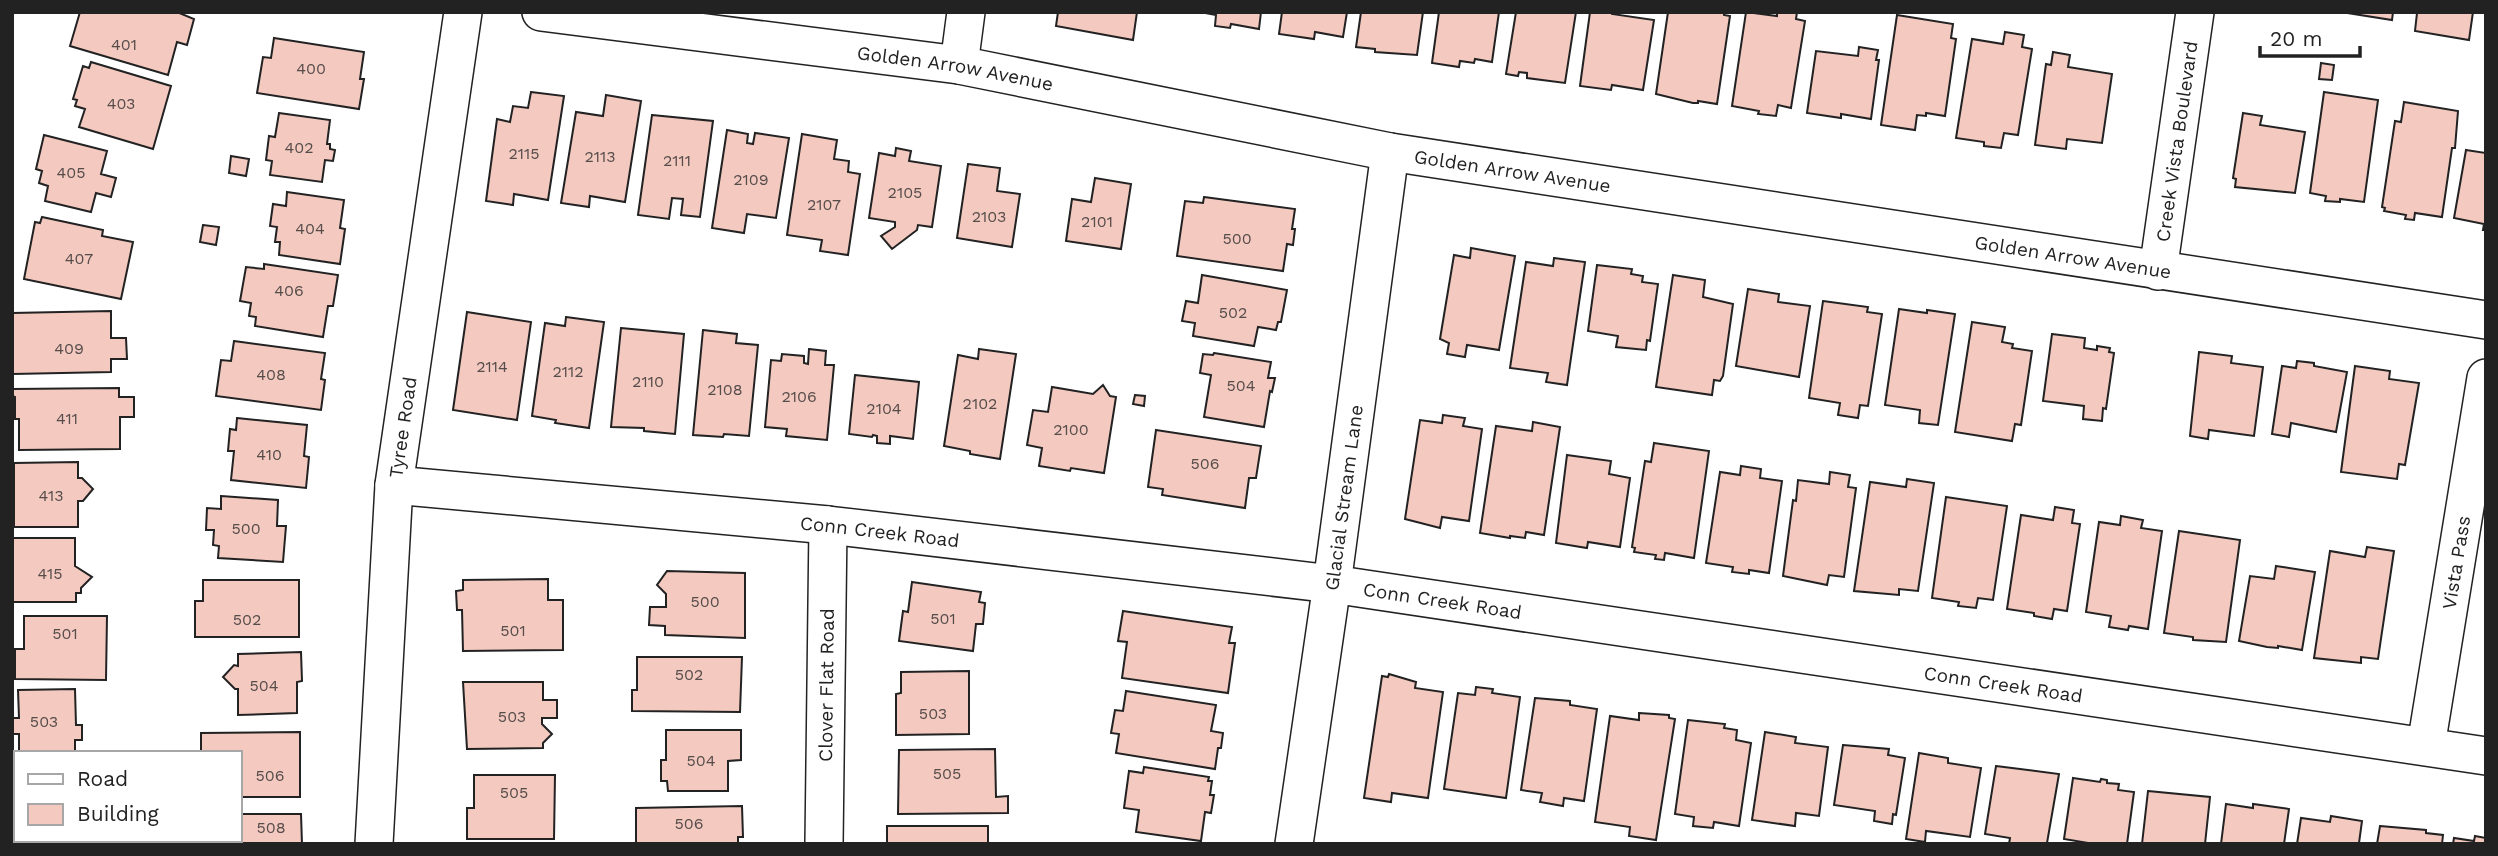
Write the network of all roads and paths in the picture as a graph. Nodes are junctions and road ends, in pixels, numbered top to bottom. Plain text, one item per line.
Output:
1 (463, 12) edge
2 (541, 12) edge
3 (966, 12) edge
4 (2195, 12) edge
5 (959, 65) junction
6 (1390, 152) junction
7 (2158, 271) junction
8 (2486, 320) edge
9 (2486, 379) edge
10 (394, 485) junction
11 (828, 525) junction
12 (1332, 584) junction
13 (2426, 746) junction
14 (2486, 756) edge
15 (374, 844) edge
16 (824, 844) edge
17 (1294, 844) edge

1 - 10 street, Tyree Road
2 - 5 street, Golden Arrow Avenue
3 - 5 street
4 - 7 street, Creek Vista Boulevard
5 - 6 street, Golden Arrow Avenue
6 - 7 street, Golden Arrow Avenue
6 - 12 street, Glacial Stream Lane
7 - 8 street, Golden Arrow Avenue
9 - 13 street, Vista Pass
10 - 11 street, Conn Creek Road
10 - 15 street, Tyree Road
11 - 12 street, Conn Creek Road
11 - 16 street, Clover Flat Road
12 - 13 street, Conn Creek Road
12 - 17 street, Glacial Stream Lane
13 - 14 street, Conn Creek Road

